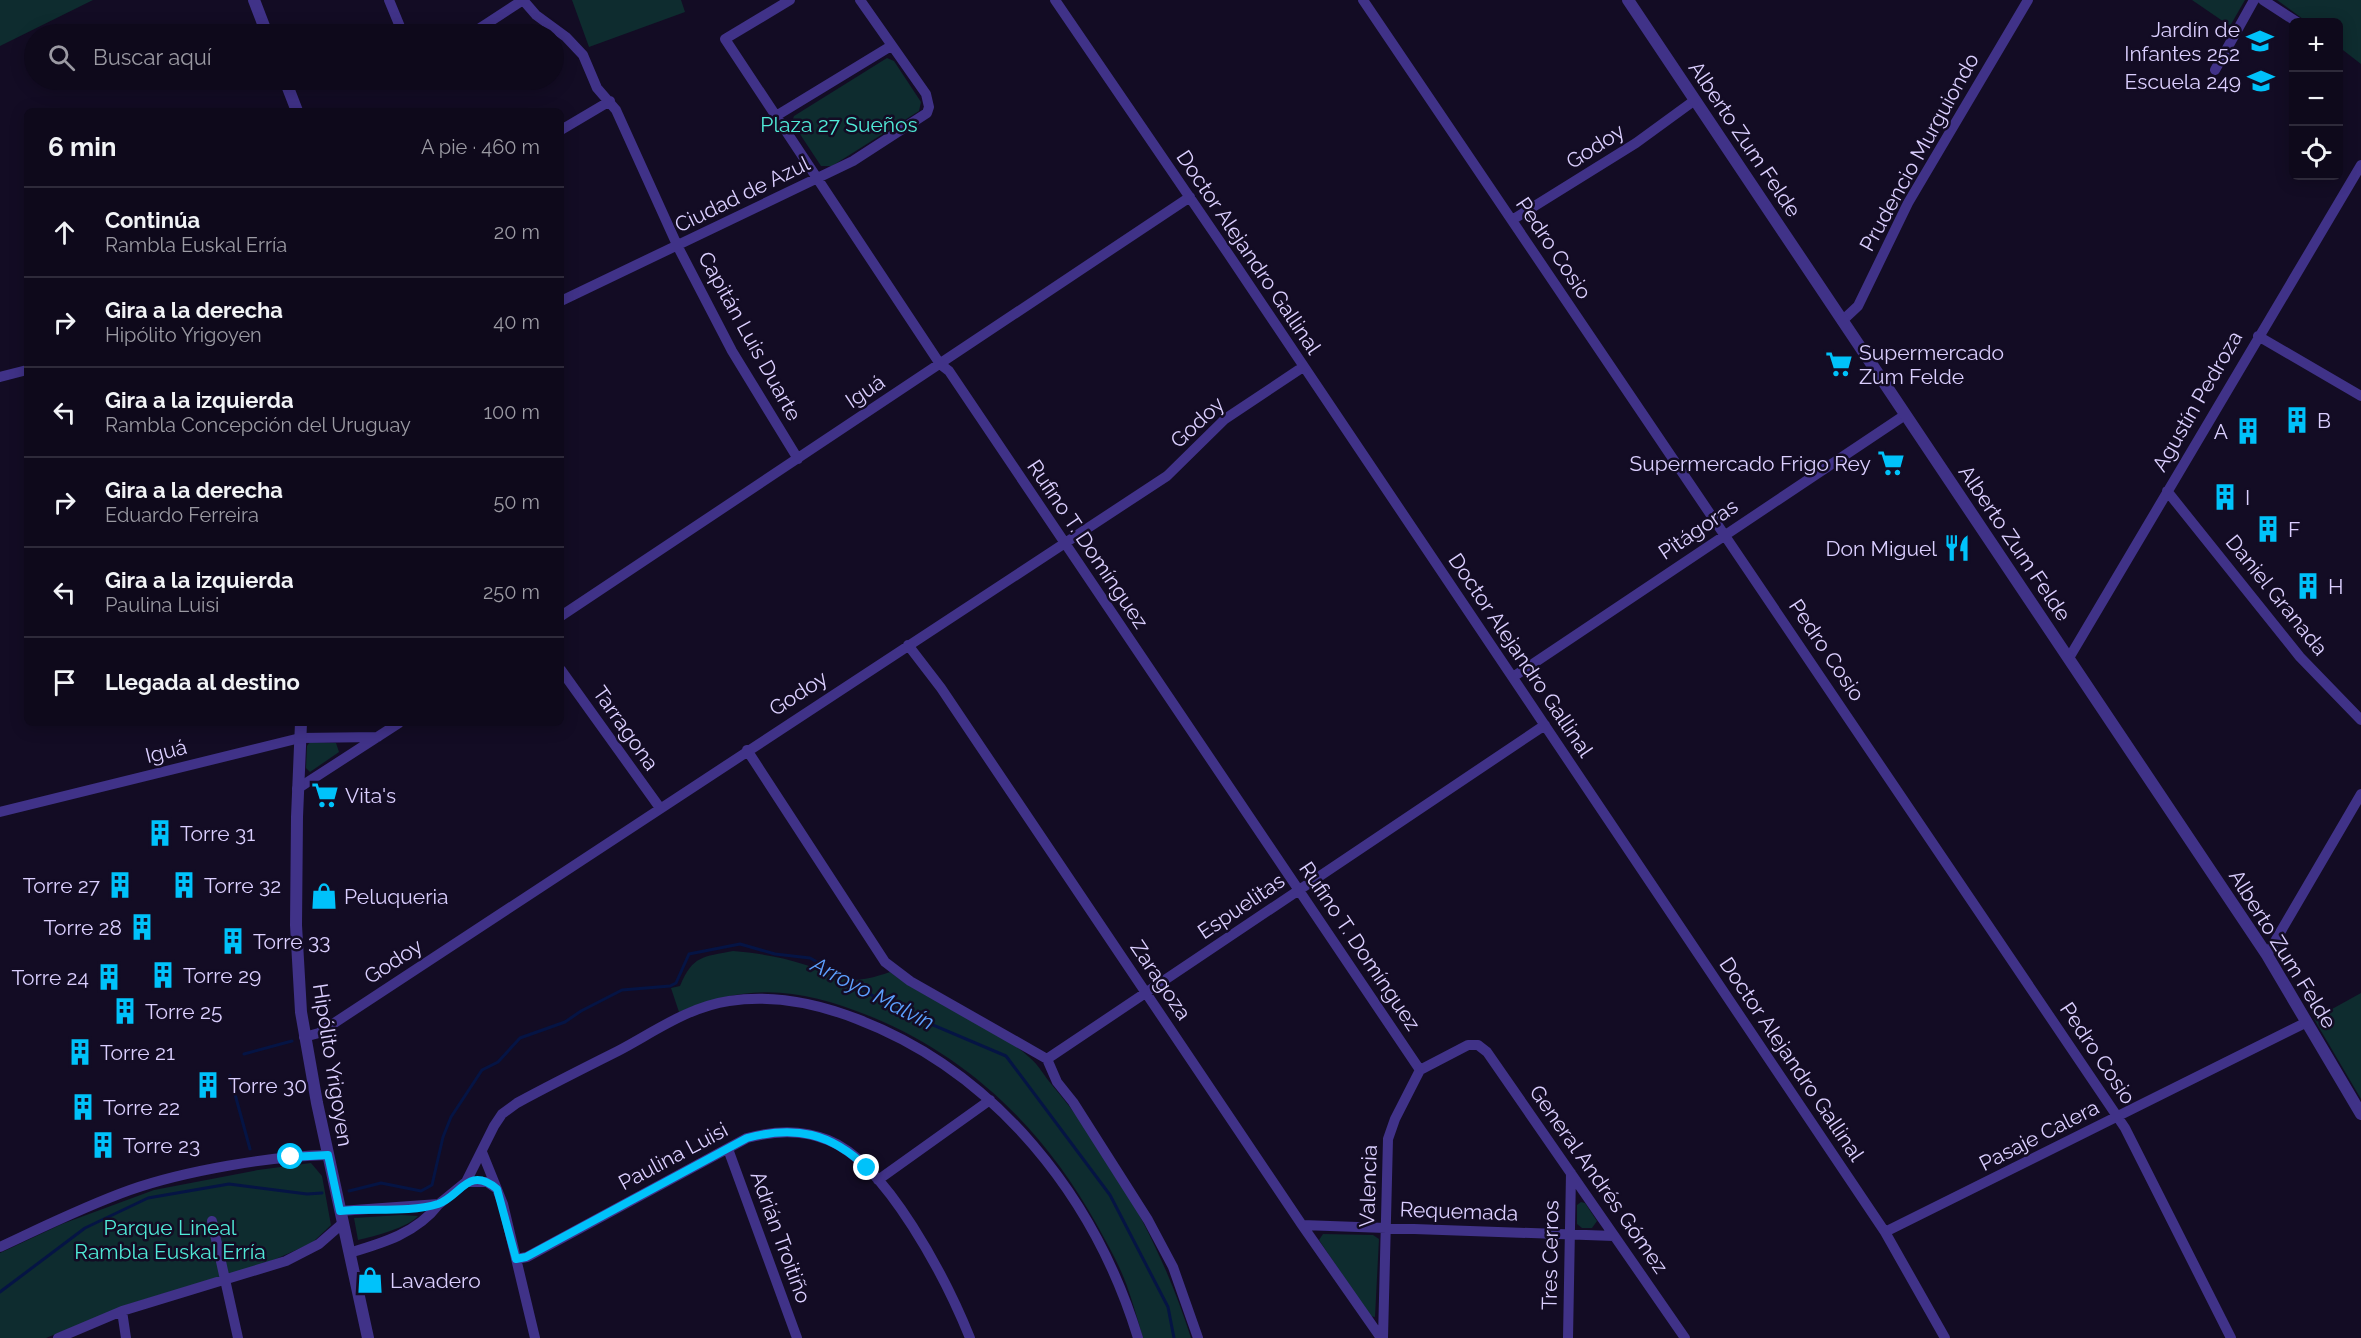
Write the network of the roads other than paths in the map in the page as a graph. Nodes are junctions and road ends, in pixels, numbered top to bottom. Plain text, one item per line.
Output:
1 (254, 0) edge
2 (389, 0) edge
3 (523, 0) edge
4 (790, 0) edge
5 (860, 0) edge
6 (1055, 0) edge
7 (1364, 0) edge
8 (1628, 0) edge
9 (2028, 0) edge
10 (2254, 0) edge
11 (2263, 0) edge
12 (2291, 18) edge
13 (263, 24) edge
14 (399, 24) edge
15 (486, 24) edge
16 (548, 24) edge
17 (564, 36) edge
18 (891, 46) junction
19 (2215, 70) dead end
20 (289, 90) edge
21 (1695, 100) junction
22 (610, 101) junction
23 (296, 108) edge
24 (777, 116) junction
25 (564, 128) edge
26 (2361, 165) edge
27 (817, 179) junction
28 (1190, 197) junction
29 (1512, 220) junction
30 (678, 247) junction
31 (564, 300) edge
32 (1842, 321) junction
33 (2258, 336) junction
34 (940, 364) junction
35 (1303, 367) junction
36 (24, 371) edge
37 (0, 377) edge
38 (2361, 396) edge
39 (1905, 415) junction
40 (798, 459) junction
41 (2167, 491) junction
42 (1725, 534) junction
43 (1063, 542) junction
44 (564, 614) edge
45 (908, 645) junction
46 (2069, 658) junction
47 (564, 674) edge
48 (1513, 677) junction
49 (2361, 720) edge
50 (1545, 725) junction
51 (301, 726) edge
52 (394, 726) edge
53 (338, 737) junction
54 (378, 737) junction
55 (300, 738) junction
56 (747, 750) junction
57 (344, 759) junction
58 (297, 789) junction
59 (2361, 794) edge
60 (660, 808) junction
61 (0, 812) edge
62 (1299, 890) junction
63 (2267, 955) junction
64 (1147, 993) junction
65 (2307, 1022) junction
66 (304, 1037) junction
67 (1047, 1059) junction
68 (1420, 1070) junction
69 (990, 1100) junction
70 (2361, 1114) edge
71 (2118, 1118) junction
72 (728, 1149) junction
73 (482, 1152) junction
74 (328, 1155) junction
75 (1571, 1173) junction
76 (878, 1180) junction
77 (466, 1182) junction
78 (497, 1189) junction
79 (439, 1204) junction
80 (342, 1217) junction
81 (212, 1221) dead end
82 (1302, 1226) junction
83 (1386, 1228) junction
84 (1885, 1232) junction
85 (1570, 1235) junction
86 (1614, 1236) junction
87 (0, 1247) edge
88 (349, 1253) junction
89 (516, 1259) junction
90 (226, 1280) junction
91 (122, 1311) junction
92 (58, 1338) edge
93 (126, 1338) edge
94 (238, 1338) edge
95 (368, 1338) edge
96 (535, 1338) edge
97 (797, 1338) edge
98 (970, 1338) edge
99 (1138, 1338) edge
100 (1198, 1338) edge
101 (1382, 1338) edge
102 (1568, 1338) edge
103 (1685, 1338) edge
104 (1945, 1338) edge
105 (2231, 1338) edge

1 - 13 street
2 - 14 street
3 - 15 street
3 - 16 street, Capitán Luis Duarte
4 - 24 street, Rufino T. Domínguez
5 - 18 street
6 - 28 street, Doctor Alejandro Gallinal
7 - 29 street, Pedro Cosio
8 - 21 street, Alberto Zum Felde
9 - 32 street, Prudencio Murguiondo
10 - 19 street
11 - 12 street
17 - 22 street, Capitán Luis Duarte
18 - 24 street
18 - 27 street, Ciudad de Azul
20 - 23 street
21 - 29 street, Godoy
21 - 32 street, Alberto Zum Felde
22 - 25 street
22 - 30 street, Capitán Luis Duarte
24 - 27 street, Rufino T. Domínguez
26 - 33 street, Agustín Pedroza
27 - 30 street, Ciudad de Azul
27 - 34 street, Rufino T. Domínguez
28 - 34 street, Iguá
28 - 35 street, Doctor Alejandro Gallinal
29 - 42 street, Pedro Cosio
30 - 31 street, Ciudad de Azul
30 - 40 street, Capitán Luis Duarte
32 - 39 street, Alberto Zum Felde
33 - 38 street
33 - 41 street, Agustín Pedroza
34 - 40 street, Iguá
34 - 43 street, Rufino T. Domínguez
35 - 43 street, Godoy
35 - 48 street, Doctor Alejandro Gallinal
36 - 37 street
39 - 42 street, Pitágoras
39 - 46 street, Alberto Zum Felde
40 - 44 street, Iguá
41 - 46 street, Agustín Pedroza
41 - 49 street, Daniel Granada
42 - 48 street, Pitágoras
42 - 71 street, Pedro Cosio
43 - 45 street, Godoy
43 - 62 street, Rufino T. Domínguez
45 - 56 street, Godoy
45 - 64 street, Zaragoza
46 - 63 street, Alberto Zum Felde
47 - 60 street, Tarragona
48 - 50 street, Doctor Alejandro Gallinal
50 - 62 street, Espuelitas
50 - 84 street, Doctor Alejandro Gallinal
51 - 55 street, Hipólito Yrigoyen
52 - 54 street
53 - 54 street, Iguá
53 - 55 street, Iguá
53 - 57 street
54 - 57 street
55 - 58 street, Hipólito Yrigoyen
55 - 61 street, Iguá
56 - 60 street, Godoy
56 - 67 street
57 - 58 street
58 - 66 street, Hipólito Yrigoyen
59 - 63 street
60 - 66 street, Godoy
62 - 64 street, Espuelitas
62 - 68 street, Rufino T. Domínguez
63 - 65 street, Alberto Zum Felde
64 - 67 street, Espuelitas
64 - 82 street, Zaragoza
65 - 70 street, Alberto Zum Felde
65 - 71 street, Pasaje Calera
66 - 74 street, Hipólito Yrigoyen
67 - 100 street
68 - 75 street, General Andrés Gómez
68 - 83 street, Valencia
69 - 73 street
69 - 76 street
69 - 99 street
71 - 84 street, Pasaje Calera
71 - 105 street, Pedro Cosio
72 - 76 street, Paulina Luisi
72 - 89 street, Paulina Luisi
72 - 97 street, Adrián Troitiño
73 - 77 street
73 - 78 street
74 - 80 street, Hipólito Yrigoyen
74 - 87 street
75 - 85 street, Tres Cerros
75 - 86 street, General Andrés Gómez
76 - 98 street, Paulina Luisi
77 - 78 street
77 - 79 street
78 - 89 street
79 - 80 street
79 - 88 street
80 - 88 street, Hipólito Yrigoyen
80 - 90 street
81 - 90 street
82 - 83 street, Requemada
82 - 101 street, Zaragoza
83 - 85 street, Requemada
83 - 101 street, Valencia
84 - 104 street, Doctor Alejandro Gallinal
85 - 86 street, Requemada
85 - 102 street, Tres Cerros
86 - 103 street, General Andrés Gómez
88 - 95 street, Hipólito Yrigoyen
89 - 96 street
90 - 91 street
90 - 94 street
91 - 92 street
91 - 93 street

